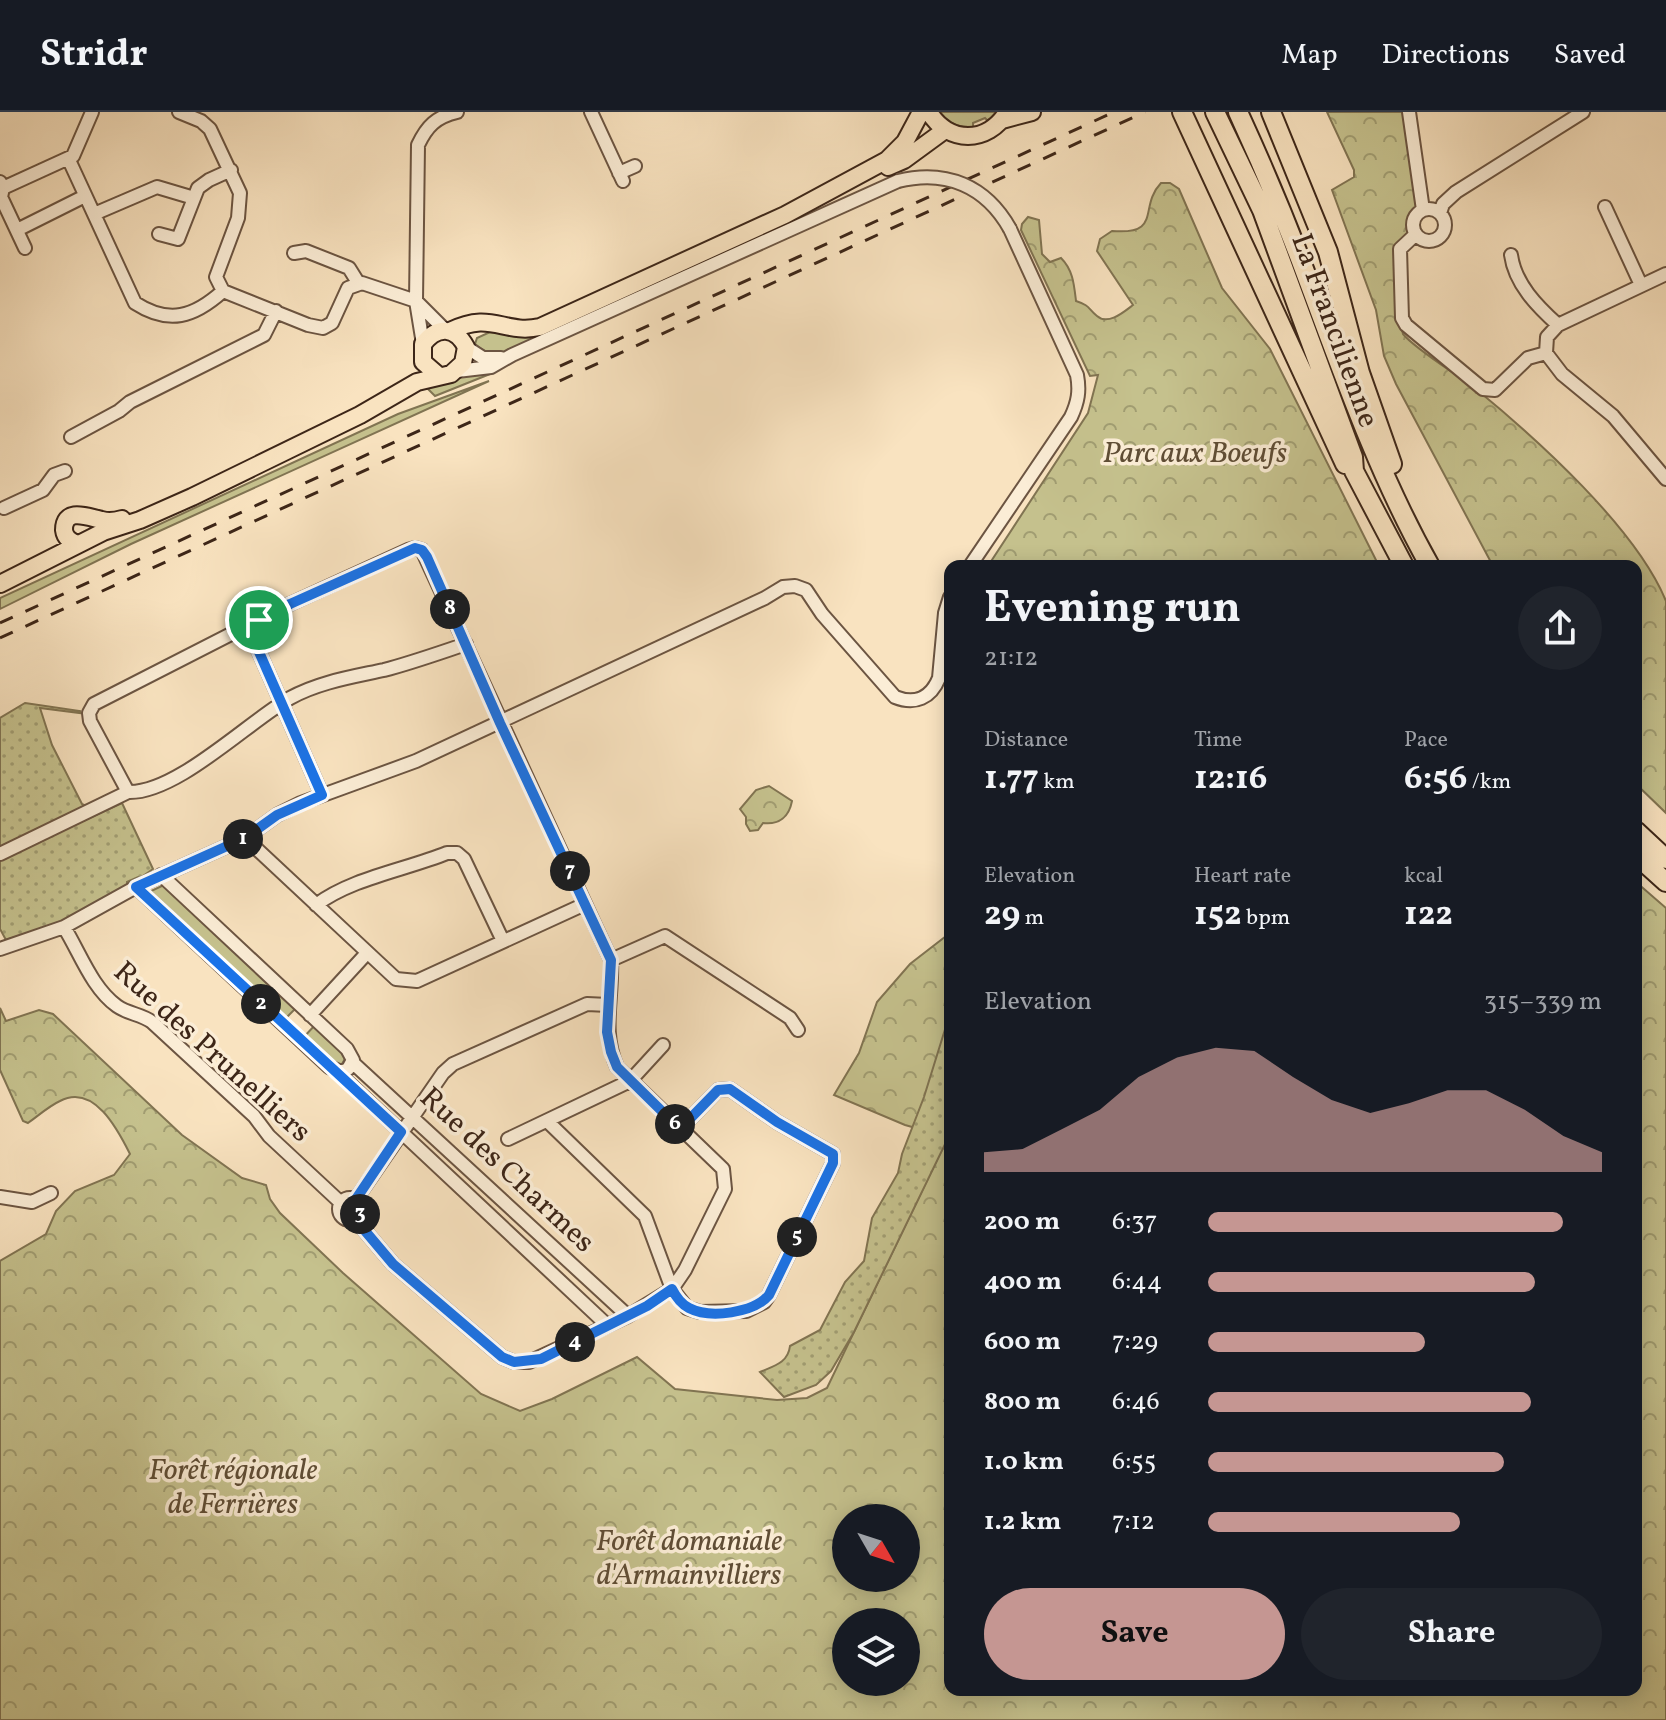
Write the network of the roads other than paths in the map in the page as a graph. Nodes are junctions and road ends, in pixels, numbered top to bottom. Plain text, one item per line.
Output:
1 (92, 112) edge
2 (179, 112) edge
3 (457, 112) edge
4 (591, 112) edge
5 (921, 112) edge
6 (929, 112) edge
7 (1032, 112) edge
8 (1182, 112) edge
9 (1238, 112) edge
10 (1412, 112) edge
11 (1583, 112) edge
12 (1216, 114) edge
13 (205, 116) edge
14 (1005, 116) edge
15 (1274, 118) edge
16 (945, 130) junction
17 (69, 160) junction
18 (635, 166) dead end
19 (231, 170) junction
20 (1, 185) edge
21 (839, 187) junction
22 (85, 196) junction
23 (194, 198) junction
24 (1605, 207) dead end
25 (1423, 210) junction
26 (1440, 213) junction
27 (94, 214) junction
28 (17, 230) junction
29 (159, 234) dead end
30 (1416, 234) junction
31 (25, 248) dead end
32 (294, 253) dead end
33 (1511, 255) dead end
34 (1666, 274) edge
35 (359, 284) junction
36 (1641, 285) junction
37 (223, 291) junction
38 (416, 301) junction
39 (276, 311) junction
40 (505, 325) junction
41 (1558, 325) junction
42 (448, 330) junction
43 (465, 344) junction
44 (422, 350) junction
45 (1546, 353) junction
46 (512, 355) junction
47 (457, 371) junction
48 (438, 375) junction
49 (392, 396) junction
50 (71, 437) dead end
51 (264, 461) junction
52 (65, 471) dead end
53 (1354, 471) junction
54 (1666, 479) edge
55 (1390, 489) junction
56 (4, 508) dead end
57 (89, 517) junction
58 (78, 539) junction
59 (974, 560) edge
60 (1401, 560) edge
61 (1427, 560) edge
62 (0, 574) edge
63 (0, 584) edge
64 (944, 624) edge
65 (248, 627) junction
66 (466, 644) junction
67 (283, 704) junction
68 (500, 723) junction
69 (128, 792) junction
70 (322, 795) junction
71 (1642, 837) edge
72 (245, 838) junction
73 (0, 854) edge
74 (1666, 859) edge
75 (1642, 860) edge
76 (161, 875) junction
77 (1666, 882) edge
78 (136, 887) junction
79 (585, 904) junction
80 (316, 905) junction
81 (64, 927) junction
82 (503, 941) junction
83 (0, 949) edge
84 (367, 953) junction
85 (611, 960) junction
86 (608, 1005) junction
87 (309, 1014) junction
88 (286, 1027) junction
89 (798, 1030) dead end
90 (297, 1038) junction
91 (663, 1045) dead end
92 (352, 1062) junction
93 (334, 1069) junction
94 (630, 1081) junction
95 (412, 1116) junction
96 (547, 1121) junction
97 (680, 1129) junction
98 (401, 1132) junction
99 (508, 1139) dead end
100 (51, 1193) dead end
101 (0, 1197) edge
102 (356, 1199) junction
103 (340, 1202) junction
104 (355, 1219) junction
105 (672, 1289) junction
106 (628, 1316) junction
107 (607, 1325) junction

1 - 17 street
2 - 13 street
3 - 38 street
4 - 18 street
5 - 21 main road
6 - 16 main road
7 - 14 main road
8 - 53 highway
9 - 55 highway, La Francilienne
10 - 25 street
11 - 26 street
12 - 53 highway, La Francilienne
13 - 19 street
14 - 16 main road
15 - 55 highway
16 - 21 main road
17 - 20 street
17 - 22 street
19 - 23 street
19 - 37 street
20 - 28 street
21 - 40 main road
22 - 27 street
22 - 28 street
23 - 27 street
23 - 29 street
24 - 36 street
25 - 26 street
25 - 30 street
26 - 30 street
27 - 37 street
28 - 31 street
30 - 45 street
32 - 35 street
33 - 41 street
34 - 36 street
35 - 38 street
35 - 39 street
36 - 41 street
37 - 39 street
38 - 42 street
38 - 44 street
39 - 50 street
40 - 42 main road
40 - 43 main road
41 - 45 street
42 - 43 main road
42 - 44 main road
43 - 46 street
43 - 47 main road
44 - 48 main road
44 - 49 main road
45 - 54 street
46 - 47 street
46 - 59 street, bridge
47 - 48 main road
48 - 49 main road
49 - 51 main road
51 - 57 main road
51 - 58 main road
52 - 56 street
53 - 60 highway, La Francilienne
55 - 61 highway, La Francilienne
57 - 58 main road
57 - 58 main road
58 - 62 main road
58 - 63 main road
64 - 68 street
65 - 66 street
65 - 67 street
65 - 69 street
66 - 67 street
66 - 68 street
67 - 69 street
67 - 70 street
68 - 70 street
68 - 79 street
69 - 73 street
70 - 72 street
71 - 74 highway
72 - 76 street
72 - 80 street
75 - 77 highway
76 - 78 street
76 - 87 street, Rue des Charmes
78 - 81 street
78 - 88 street, Rue des Charmes
79 - 82 street
79 - 85 street
80 - 82 street
80 - 84 street
81 - 83 street
81 - 103 street, Rue des Prunelliers
82 - 84 street
84 - 87 street
85 - 86 street
85 - 89 street
86 - 94 street
86 - 95 street
87 - 88 street
87 - 90 street
87 - 92 street, Rue des Charmes
88 - 90 street, Rue des Charmes
90 - 93 street, Rue des Charmes
91 - 94 street
92 - 93 street
92 - 95 street, Rue des Charmes
93 - 98 street, Rue des Charmes
94 - 96 street
94 - 97 street
95 - 98 street
95 - 106 street, Rue des Charmes
96 - 99 street
96 - 105 street
97 - 105 street
97 - 105 street
98 - 102 street
98 - 107 street, Rue des Charmes
100 - 101 street
102 - 103 street
102 - 104 street
103 - 104 street
104 - 107 street
105 - 106 street
106 - 107 street

